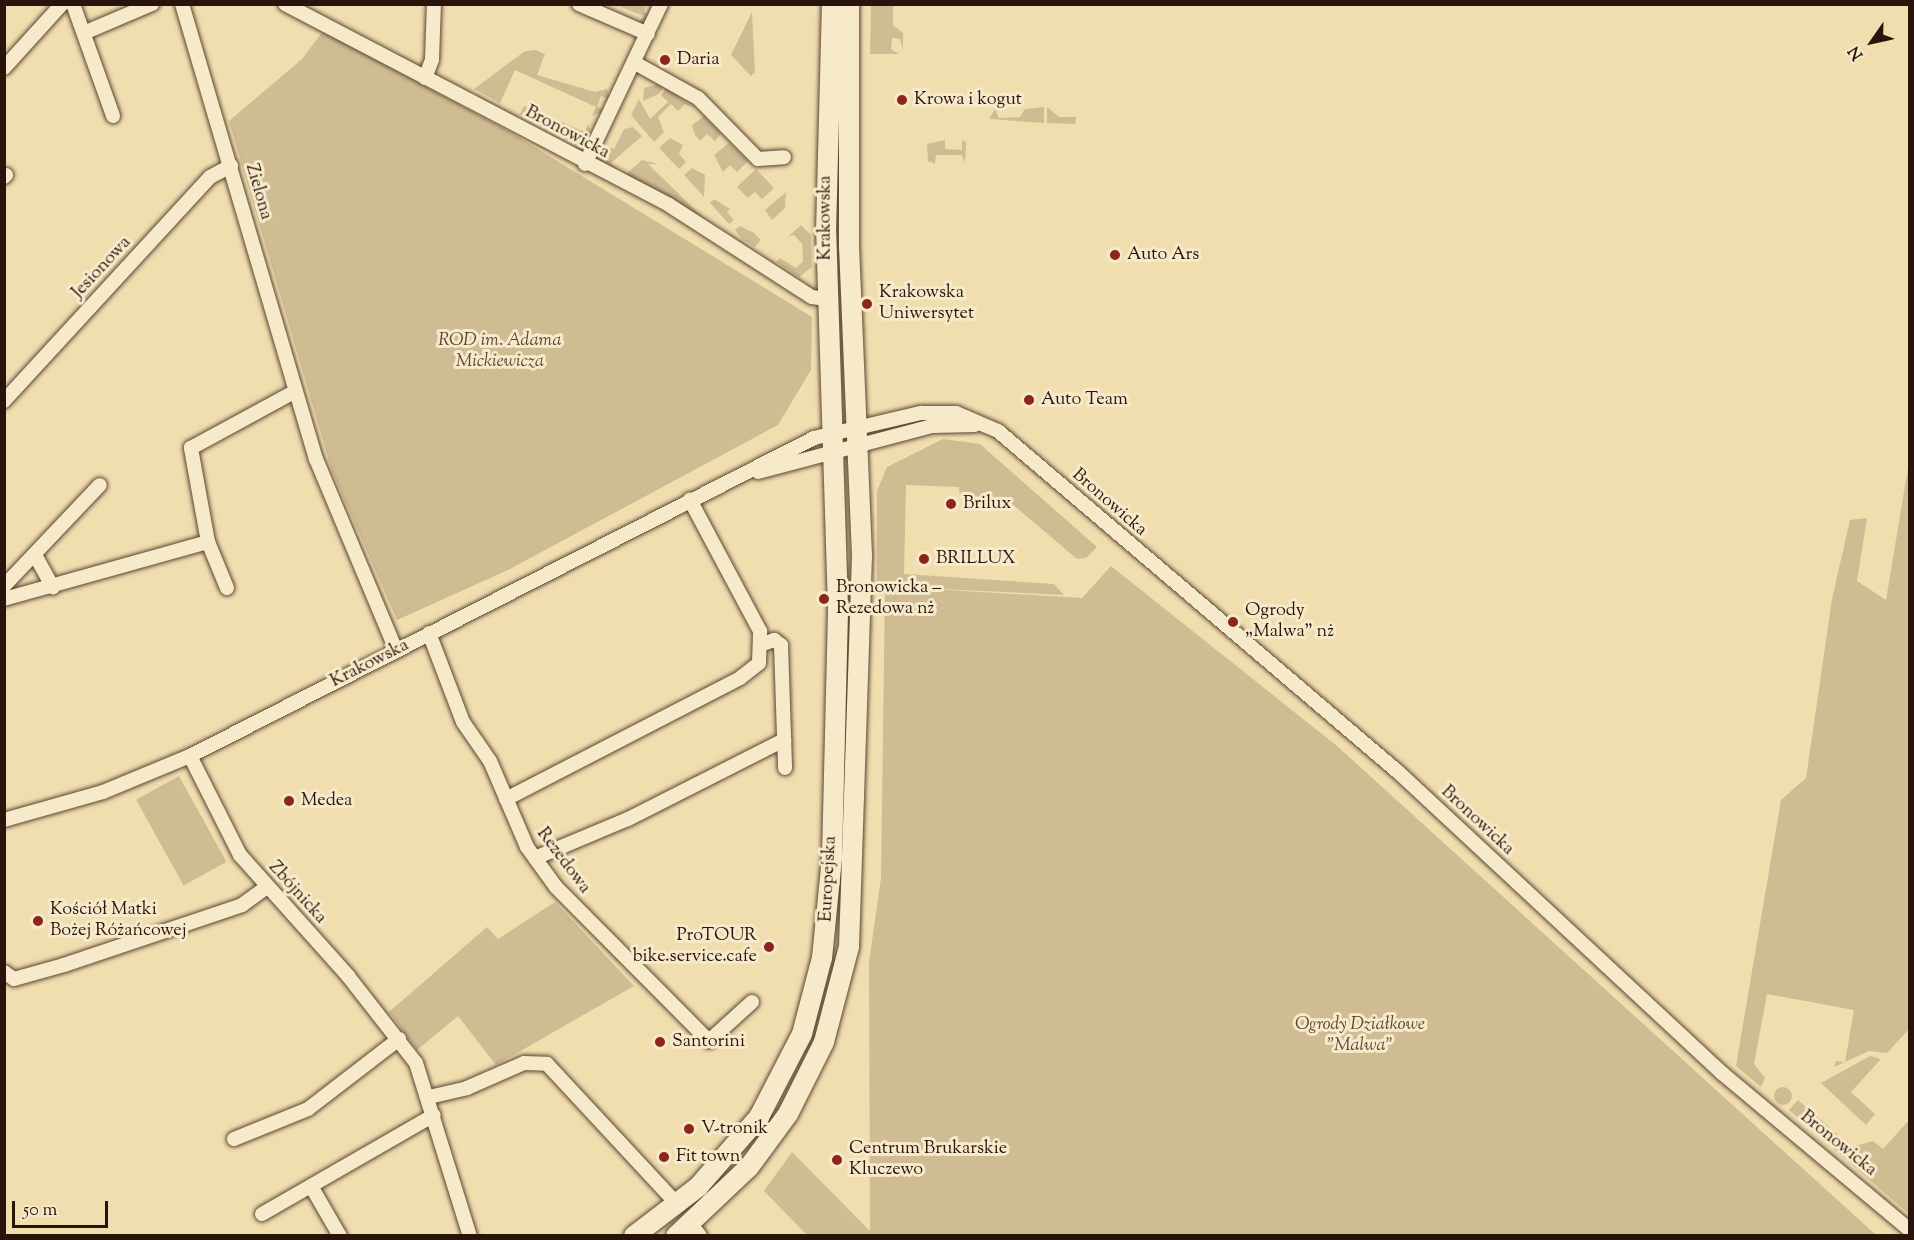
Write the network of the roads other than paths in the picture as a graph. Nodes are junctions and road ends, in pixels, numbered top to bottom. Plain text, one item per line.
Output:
1 (62, 4) edge
2 (73, 4) edge
3 (152, 4) edge
4 (182, 4) edge
5 (285, 4) edge
6 (434, 4) edge
7 (579, 4) edge
8 (661, 4) edge
9 (832, 4) edge
10 (849, 4) edge
11 (86, 32) junction
12 (648, 34) junction
13 (634, 63) junction
14 (4, 68) edge
15 (425, 78) junction
16 (113, 116) dead end
17 (784, 157) dead end
18 (585, 164) junction
19 (231, 166) junction
20 (827, 298) junction
21 (296, 391) junction
22 (4, 401) edge
23 (856, 426) junction
24 (833, 431) junction
25 (1014, 445) junction
26 (858, 449) junction
27 (834, 453) junction
28 (726, 483) junction
29 (100, 485) dead end
30 (690, 501) junction
31 (208, 542) junction
32 (35, 555) junction
33 (4, 586) edge
34 (53, 587) junction
35 (227, 588) dead end
36 (4, 599) edge
37 (429, 633) junction
38 (763, 644) junction
39 (396, 650) junction
40 (784, 740) junction
41 (189, 756) junction
42 (785, 768) dead end
43 (506, 799) junction
44 (4, 820) edge
45 (535, 858) junction
46 (267, 887) junction
47 (4, 972) edge
48 (752, 1002) dead end
49 (399, 1039) junction
50 (429, 1097) junction
51 (434, 1115) junction
52 (234, 1139) dead end
53 (311, 1186) junction
54 (678, 1205) junction
55 (262, 1214) dead end
56 (1910, 1230) edge
57 (689, 1232) edge
58 (340, 1236) edge
59 (470, 1236) edge
60 (634, 1236) edge

1 - 14 street
2 - 11 street
3 - 11 street
4 - 19 street, Zielona
5 - 15 street, Bronowicka
6 - 15 street
7 - 12 street
8 - 12 street
9 - 20 main road, Krakowska
10 - 23 main road, Krakowska
11 - 16 street
12 - 13 street
13 - 17 street
13 - 18 street
15 - 18 street, Bronowicka
18 - 20 street, Bronowicka
19 - 21 street, Zielona
19 - 22 street, Jesionowa
20 - 24 main road, Krakowska
21 - 31 street
21 - 39 street, Zielona
23 - 24 street, Krakowska
23 - 25 street, Bronowicka
23 - 26 main road, Krakowska
24 - 27 main road, Krakowska
24 - 28 street, Krakowska
25 - 26 street, Bronowicka
25 - 56 street, Bronowicka
26 - 27 street, Krakowska
26 - 57 main road, Europejska
27 - 28 street, Krakowska
27 - 54 main road, Europejska
28 - 30 street, Krakowska
29 - 32 street
30 - 37 street, Krakowska
30 - 38 street
31 - 34 street
31 - 35 street
32 - 33 street
32 - 34 street
34 - 36 street
37 - 39 street, Krakowska
37 - 43 street, Rezedowa
38 - 40 street
38 - 43 street
39 - 41 street, Krakowska
40 - 42 street
40 - 45 street
41 - 44 street, Krakowska
41 - 46 street, Zbójnicka
43 - 45 street, Rezedowa
45 - 48 street, Rezedowa
46 - 47 street
46 - 49 street, Zbójnicka
49 - 50 street, Zbójnicka
49 - 52 street
50 - 51 street, Zbójnicka
50 - 54 street
51 - 53 street
51 - 59 street, Zbójnicka
53 - 55 street
53 - 58 street
54 - 60 main road, Europejska

